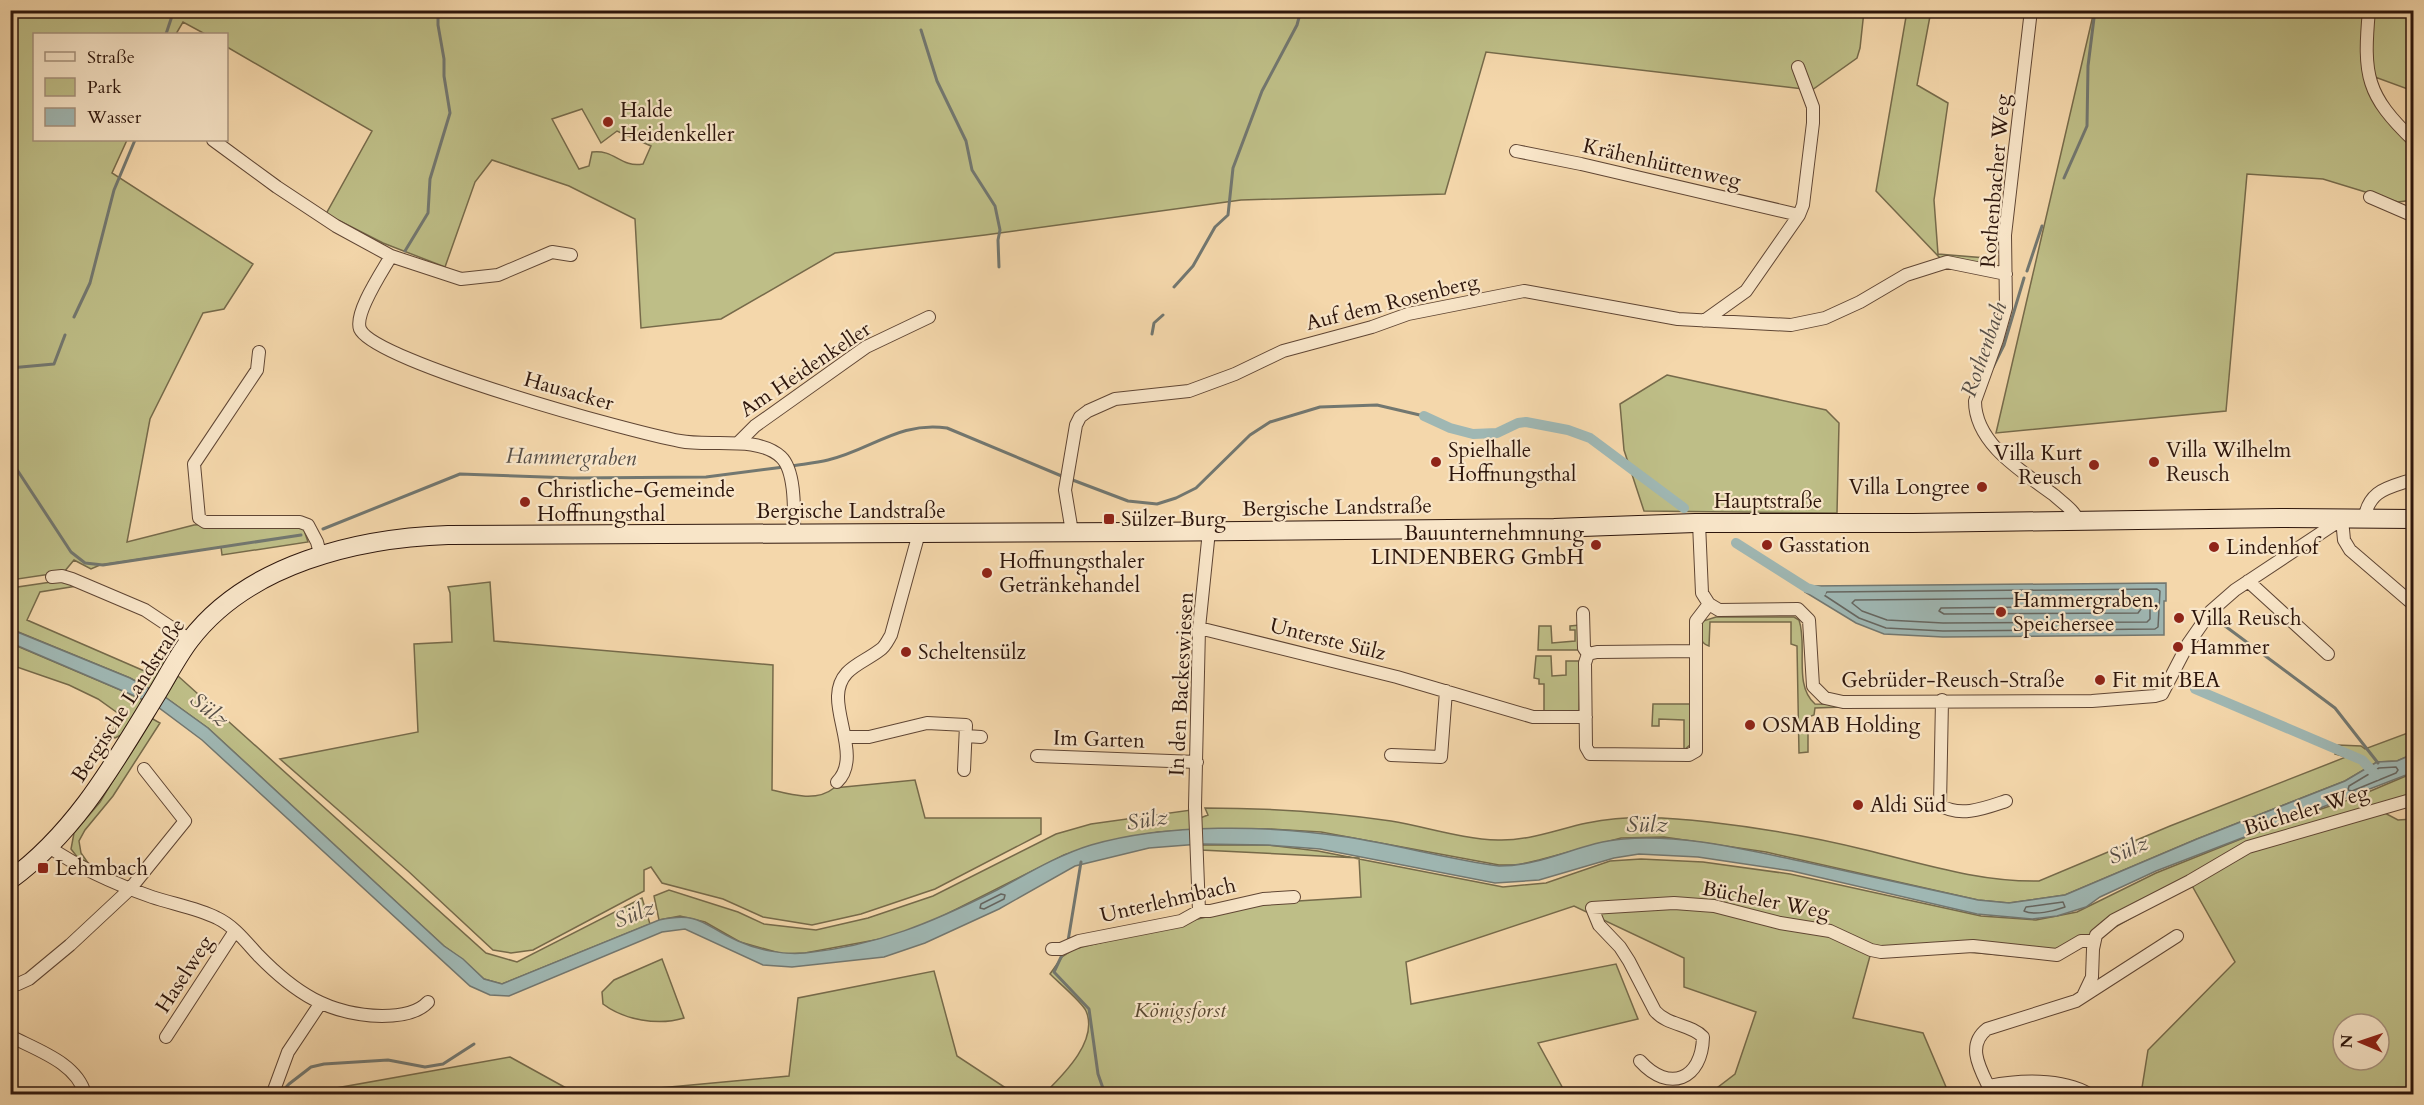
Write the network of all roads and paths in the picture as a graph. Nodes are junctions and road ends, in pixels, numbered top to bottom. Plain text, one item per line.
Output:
1 (2031, 10) edge
2 (2369, 10) edge
3 (1798, 67) dead end
4 (214, 141) edge
5 (2414, 141) edge
6 (1516, 152) dead end
7 (2370, 196) dead end
8 (1799, 215) junction
9 (2414, 216) edge
10 (572, 255) dead end
11 (391, 256) junction
12 (2006, 274) junction
13 (929, 317) dead end
14 (1704, 321) junction
15 (259, 352) dead end
16 (739, 442) junction
17 (2414, 479) edge
18 (2342, 519) junction
19 (2414, 519) edge
20 (2364, 520) junction
21 (2079, 522) junction
22 (1699, 523) junction
23 (1209, 531) junction
24 (794, 532) junction
25 (1072, 532) junction
26 (919, 533) junction
27 (321, 557) junction
28 (52, 577) dead end
29 (2248, 581) junction
30 (1709, 604) junction
31 (2414, 604) edge
32 (1583, 612) dead end
33 (1199, 628) junction
34 (190, 640) junction
35 (1696, 651) junction
36 (1588, 654) junction
37 (2328, 654) dead end
38 (1446, 691) junction
39 (1942, 700) junction
40 (1586, 717) junction
41 (966, 736) junction
42 (981, 736) dead end
43 (846, 737) junction
44 (1391, 755) dead end
45 (1037, 756) dead end
46 (1197, 762) junction
47 (144, 769) dead end
48 (964, 770) dead end
49 (837, 782) dead end
50 (2414, 799) edge
51 (2006, 801) dead end
52 (49, 847) junction
53 (10, 880) edge
54 (130, 889) junction
55 (1294, 897) dead end
56 (1199, 911) junction
57 (235, 931) junction
58 (2177, 936) dead end
59 (2093, 941) junction
60 (1052, 949) dead end
61 (10, 984) edge
62 (2083, 996) junction
63 (428, 1002) dead end
64 (320, 1004) junction
65 (10, 1036) edge
66 (166, 1037) dead end
67 (1640, 1062) dead end
68 (274, 1090) dead end
69 (1991, 1090) edge
70 (85, 1095) edge
71 (2089, 1095) edge

1 - 12 street, Rothenbacher Weg
2 - 5 street
3 - 8 street
4 - 11 street
6 - 8 street, Krähenhüttenweg
7 - 9 street
8 - 14 street
10 - 11 street
11 - 16 street, Hausacker
12 - 14 street, Auf dem Rosenberg
12 - 21 street, Rothenbacher Weg
13 - 16 street, Am Heidenkeller
14 - 25 street, Auf dem Rosenberg
15 - 27 street
16 - 24 street, Hausacker
17 - 20 street
18 - 20 main road, Hauptstraße
18 - 21 main road, Hauptstraße
18 - 29 street
18 - 31 street
19 - 20 main road, Hauptstraße
21 - 22 main road, Hauptstraße
22 - 23 main road, Bergische Landstraße
22 - 30 street
23 - 25 main road, Bergische Landstraße
23 - 33 street, In den Backeswiesen
24 - 26 main road, Bergische Landstraße
24 - 27 main road, Bergische Landstraße
25 - 26 main road, Bergische Landstraße
26 - 43 street
27 - 34 main road, Bergische Landstraße
28 - 34 street
29 - 37 street
29 - 39 street, Gebrüder-Reusch-Straße
30 - 35 street
30 - 39 street, Gebrüder-Reusch-Straße
32 - 36 street
33 - 38 street, Unterste Sülz
33 - 46 street, In den Backeswiesen
34 - 52 main road, Bergische Landstraße
35 - 36 street
35 - 40 street
36 - 40 street
38 - 40 street, Unterste Sülz
38 - 44 street
39 - 51 street
41 - 42 street
41 - 43 street
41 - 48 street
43 - 49 street
45 - 46 street, Im Garten
46 - 56 street, In den Backeswiesen
47 - 54 street
50 - 59 street, Bücheler Weg
52 - 53 main road, Bergische Landstraße
52 - 54 street
54 - 57 street
54 - 61 street
55 - 56 street, Unterlehmbach
56 - 60 street, Unterlehmbach
57 - 64 street
57 - 66 street, Haselweg
58 - 62 street
59 - 62 street
59 - 67 street, Bücheler Weg
62 - 69 street
63 - 64 street
64 - 68 street
65 - 70 street
69 - 71 street

